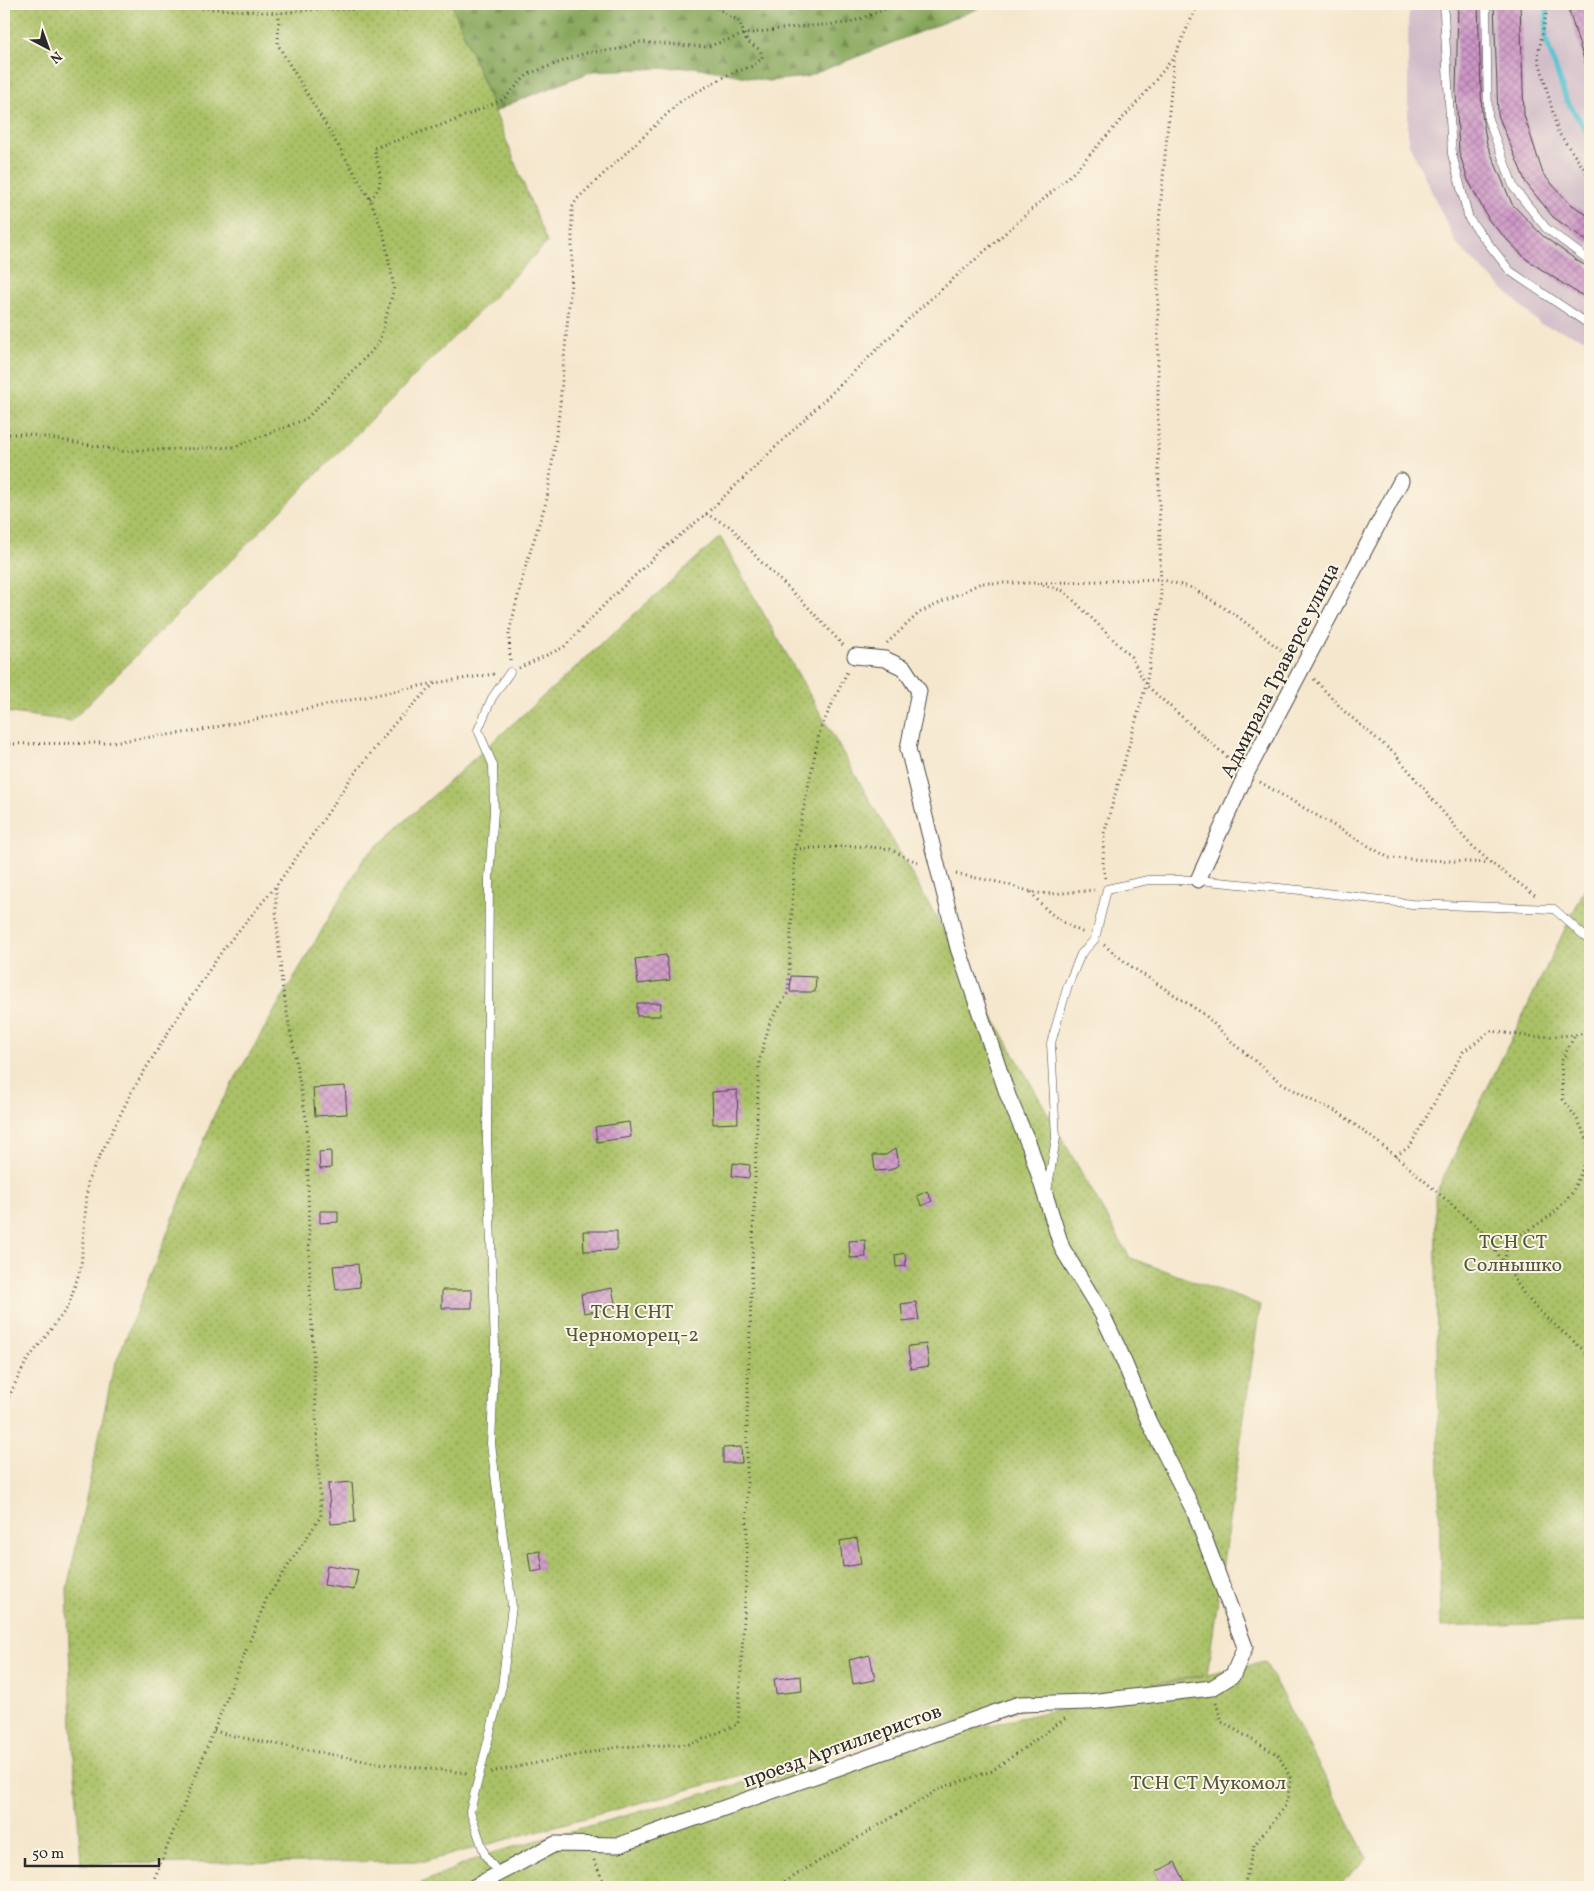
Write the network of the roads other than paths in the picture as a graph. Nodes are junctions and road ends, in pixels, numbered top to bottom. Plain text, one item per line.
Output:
1 (1445, 4) edge
2 (1486, 4) edge
3 (1590, 260) edge
4 (1590, 325) edge
5 (1400, 481) dead end
6 (855, 656) road end
7 (510, 672) road end
8 (1198, 880) junction
9 (1590, 941) edge
10 (1046, 1202) junction
11 (500, 1874) junction
12 (474, 1887) edge

1 - 4 lane
2 - 3 lane
5 - 8 street, Адмирала Траверсе улица
6 - 10 street
7 - 11 lane
8 - 9 lane
8 - 10 lane
10 - 11 street, проезд Артиллеристов
11 - 12 street, проезд Артиллеристов

